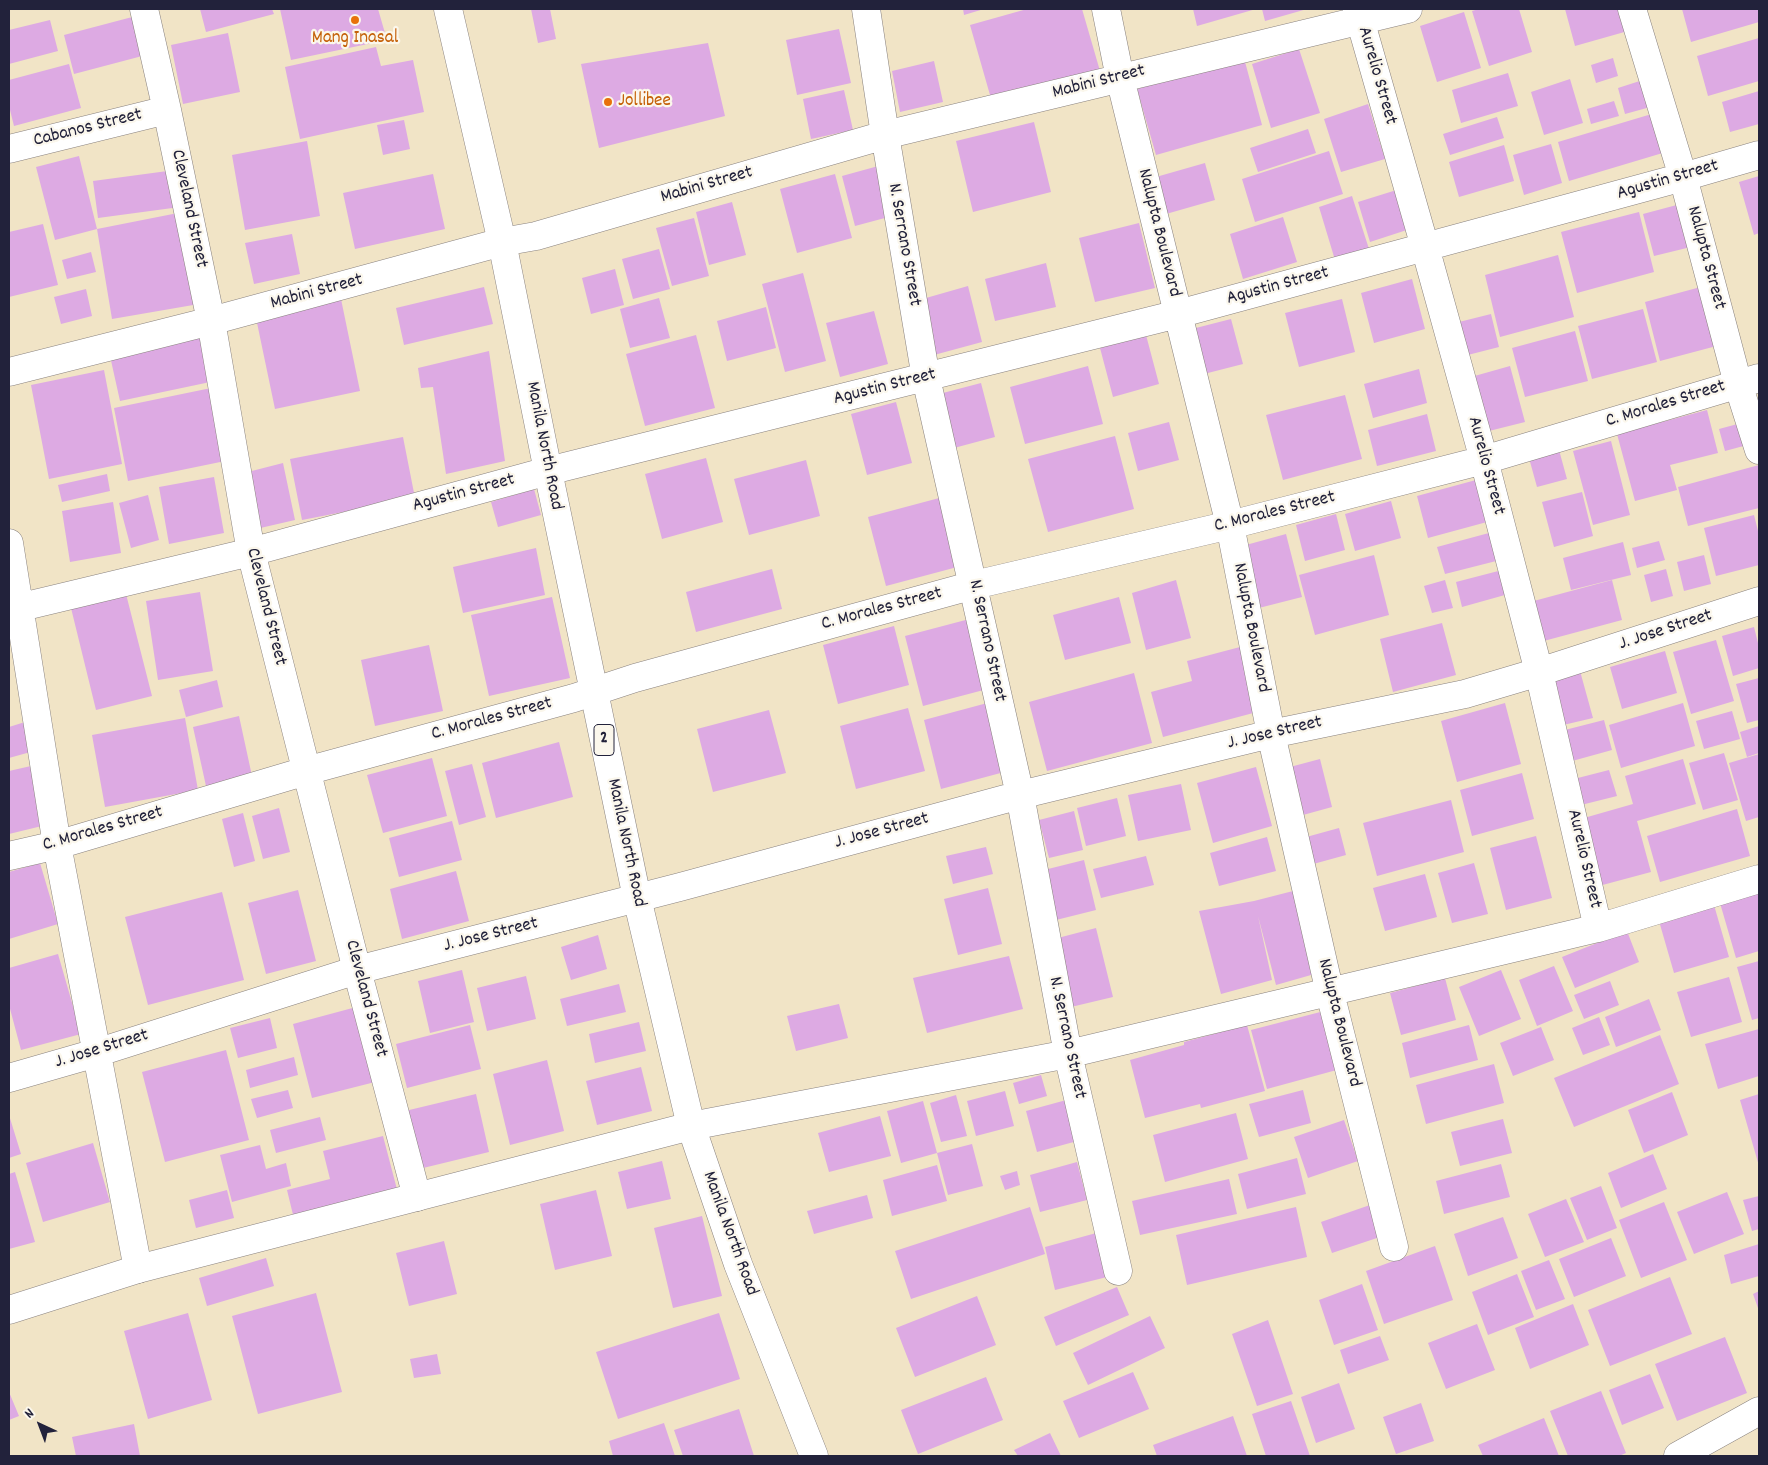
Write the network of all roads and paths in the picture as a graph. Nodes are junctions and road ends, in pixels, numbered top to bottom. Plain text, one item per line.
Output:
1 (144, 9) edge
2 (448, 9) edge
3 (866, 9) edge
4 (1106, 9) edge
5 (1408, 9) edge
6 (1632, 9) edge
7 (1358, 15) edge
8 (1120, 78) junction
9 (167, 110) junction
10 (884, 135) junction
11 (9, 149) edge
12 (1759, 155) edge
13 (1683, 177) junction
14 (502, 242) junction
15 (1425, 247) junction
16 (1178, 314) junction
17 (211, 321) junction
18 (9, 372) edge
19 (926, 378) junction
20 (1749, 381) edge
21 (1759, 450) edge
22 (1484, 460) junction
23 (548, 471) junction
24 (1230, 524) junction
25 (9, 542) edge
26 (251, 552) junction
27 (974, 585) junction
28 (1759, 601) edge
29 (14, 609) edge
30 (1539, 672) junction
31 (594, 691) junction
32 (1271, 734) junction
33 (306, 771) junction
34 (1020, 795) junction
35 (57, 845) junction
36 (9, 856) edge
37 (1759, 879) edge
38 (637, 898) junction
39 (1598, 928) junction
40 (357, 970) junction
41 (1330, 993) junction
42 (96, 1053) junction
43 (1068, 1054) junction
44 (9, 1078) edge
45 (691, 1126) junction
46 (418, 1197) junction
47 (1394, 1247) dead end
48 (138, 1268) junction
49 (1118, 1271) dead end
50 (9, 1310) edge
51 (1759, 1411) edge
52 (814, 1456) edge
53 (1678, 1456) edge

1 - 9 main road, Cleveland Street
2 - 14 main road, Manila North Road / 2
3 - 10 main road, N. Serrano Street
4 - 8 main road, Nalupta Boulevard
5 - 7 main road, Mabini Street
6 - 13 main road, Nalupta Street
7 - 8 main road, Mabini Street
7 - 15 main road, Aurelio Street
8 - 10 main road, Mabini Street
8 - 16 main road, Nalupta Boulevard
9 - 11 main road, Cabanos Street
9 - 17 main road, Cleveland Street
10 - 14 main road, Mabini Street
10 - 19 main road, N. Serrano Street
12 - 13 main road, Agustin Street
13 - 15 main road, Agustin Street
13 - 20 main road, Nalupta Street
14 - 17 main road, Mabini Street
14 - 23 main road, Manila North Road / 2
15 - 16 main road, Agustin Street
15 - 22 main road, Aurelio Street
16 - 19 main road, Agustin Street
16 - 24 main road, Nalupta Boulevard
17 - 18 main road, Mabini Street
17 - 26 main road, Cleveland Street
19 - 23 main road, Agustin Street
19 - 27 main road, N. Serrano Street
20 - 21 main road, Nalupta Street
20 - 22 main road, C. Morales Street
22 - 24 main road, C. Morales Street
22 - 30 main road, Aurelio Street
23 - 26 main road, Agustin Street
23 - 31 main road, Manila North Road / 2
24 - 27 main road, C. Morales Street
24 - 32 main road, Nalupta Boulevard
25 - 29 main road
26 - 29 main road, Agustin Street
26 - 33 main road, Cleveland Street
27 - 31 main road, C. Morales Street
27 - 34 main road, N. Serrano Street
28 - 30 main road, J. Jose Street
29 - 35 main road
30 - 32 main road, J. Jose Street
30 - 39 main road, Aurelio Street
31 - 33 main road, C. Morales Street
31 - 38 main road, Manila North Road / 2
32 - 34 main road, J. Jose Street
32 - 41 main road, Nalupta Boulevard
33 - 35 main road, C. Morales Street
33 - 40 main road, Cleveland Street
34 - 38 main road, J. Jose Street
34 - 43 main road, N. Serrano Street
35 - 36 main road, C. Morales Street
35 - 42 main road
37 - 39 main road
38 - 40 main road, J. Jose Street
38 - 45 main road, Manila North Road / 2
39 - 41 main road
40 - 42 main road, J. Jose Street
40 - 46 main road, Cleveland Street
41 - 43 main road
41 - 47 main road, Nalupta Boulevard
42 - 44 main road, J. Jose Street
42 - 48 main road
43 - 45 main road
43 - 49 main road, N. Serrano Street
45 - 46 main road
45 - 52 main road, Manila North Road / 2
46 - 48 main road
48 - 50 main road
51 - 53 main road

